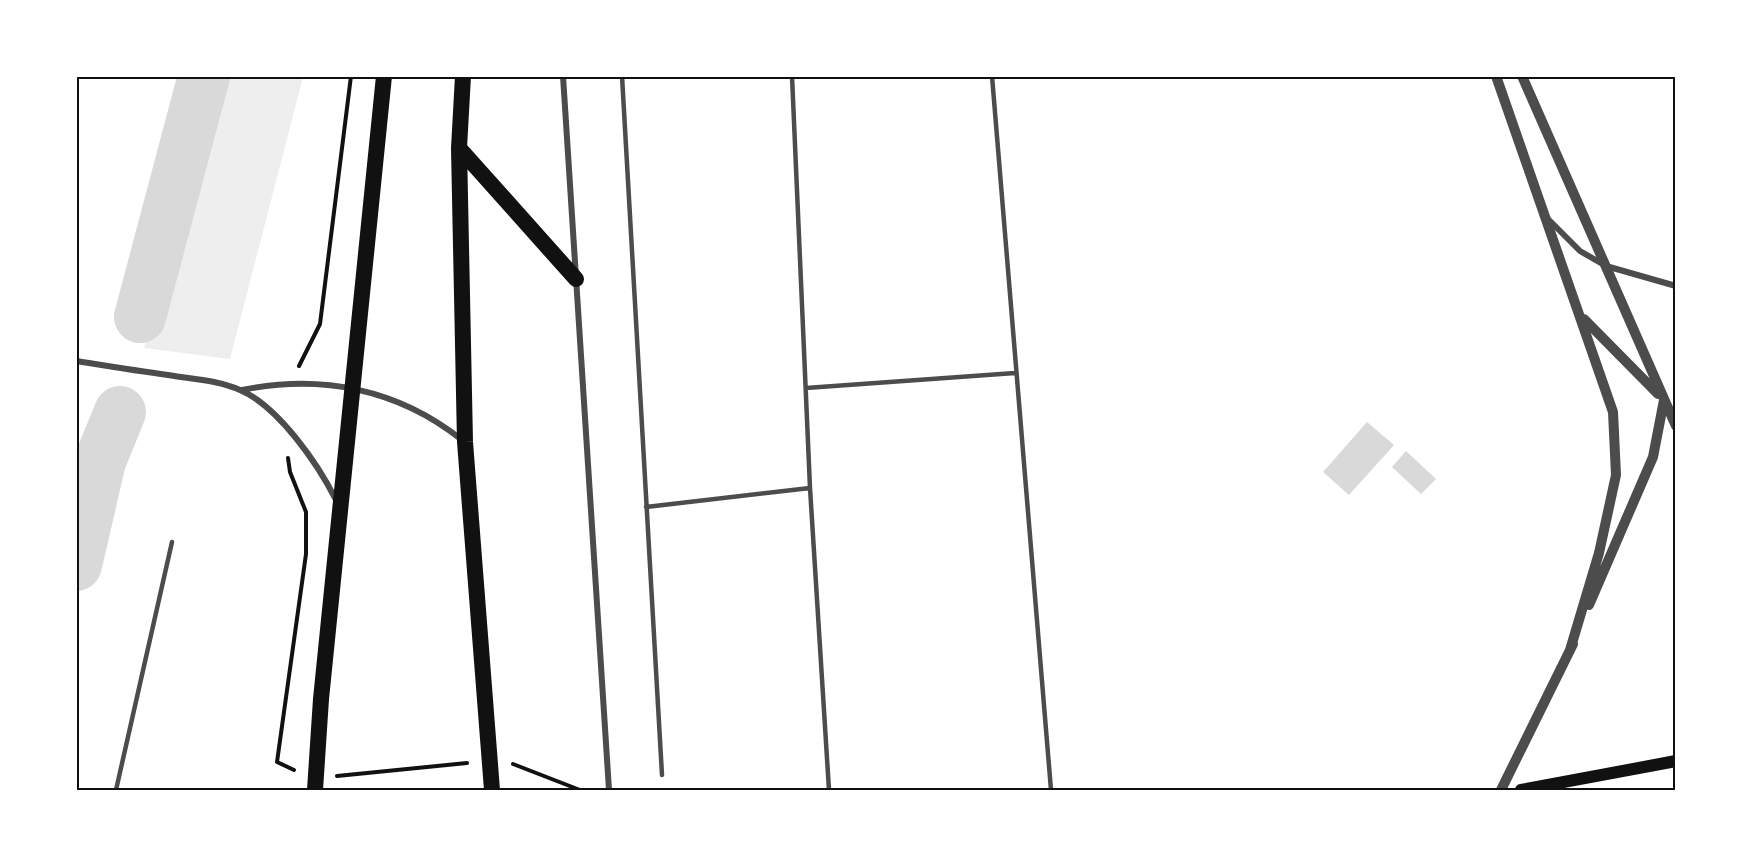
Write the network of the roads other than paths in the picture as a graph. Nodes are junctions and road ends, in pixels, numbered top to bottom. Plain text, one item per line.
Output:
1 (384, 76) edge
2 (463, 76) edge
3 (563, 76) edge
4 (622, 76) edge
5 (792, 76) edge
6 (992, 76) edge
7 (1496, 76) edge
8 (1522, 76) edge
9 (459, 148) junction
10 (1548, 220) junction
11 (1606, 266) junction
12 (576, 279) junction
13 (1676, 286) edge
14 (1581, 316) junction
15 (76, 363) edge
16 (1016, 373) junction
17 (806, 388) junction
18 (351, 389) junction
19 (242, 390) junction
20 (1664, 400) junction
21 (1676, 426) edge
22 (465, 442) junction
23 (810, 488) junction
24 (646, 507) junction
25 (340, 508) junction
26 (172, 542) dead end
27 (1570, 650) junction
28 (1676, 761) edge
29 (662, 775) dead end
30 (116, 790) edge
31 (315, 790) edge
32 (492, 790) edge
33 (609, 790) edge
34 (829, 790) edge
35 (1051, 790) edge
36 (1501, 790) edge
37 (1521, 790) edge

1 - 18 highway
2 - 9 highway
3 - 12 street
4 - 24 lane
5 - 17 lane
6 - 16 lane
7 - 10 street
8 - 11 street
9 - 12 highway
9 - 22 highway
10 - 11 street
10 - 14 street
11 - 13 street
11 - 20 street
12 - 33 street
14 - 20 street
14 - 27 street
15 - 19 street
16 - 17 lane
16 - 35 lane
17 - 23 lane
18 - 19 street
18 - 22 street
18 - 25 highway
19 - 25 street
20 - 21 street
20 - 27 street
22 - 32 highway
23 - 24 lane
23 - 34 lane
24 - 29 lane
25 - 31 highway
26 - 30 lane
27 - 36 street
28 - 37 main road

